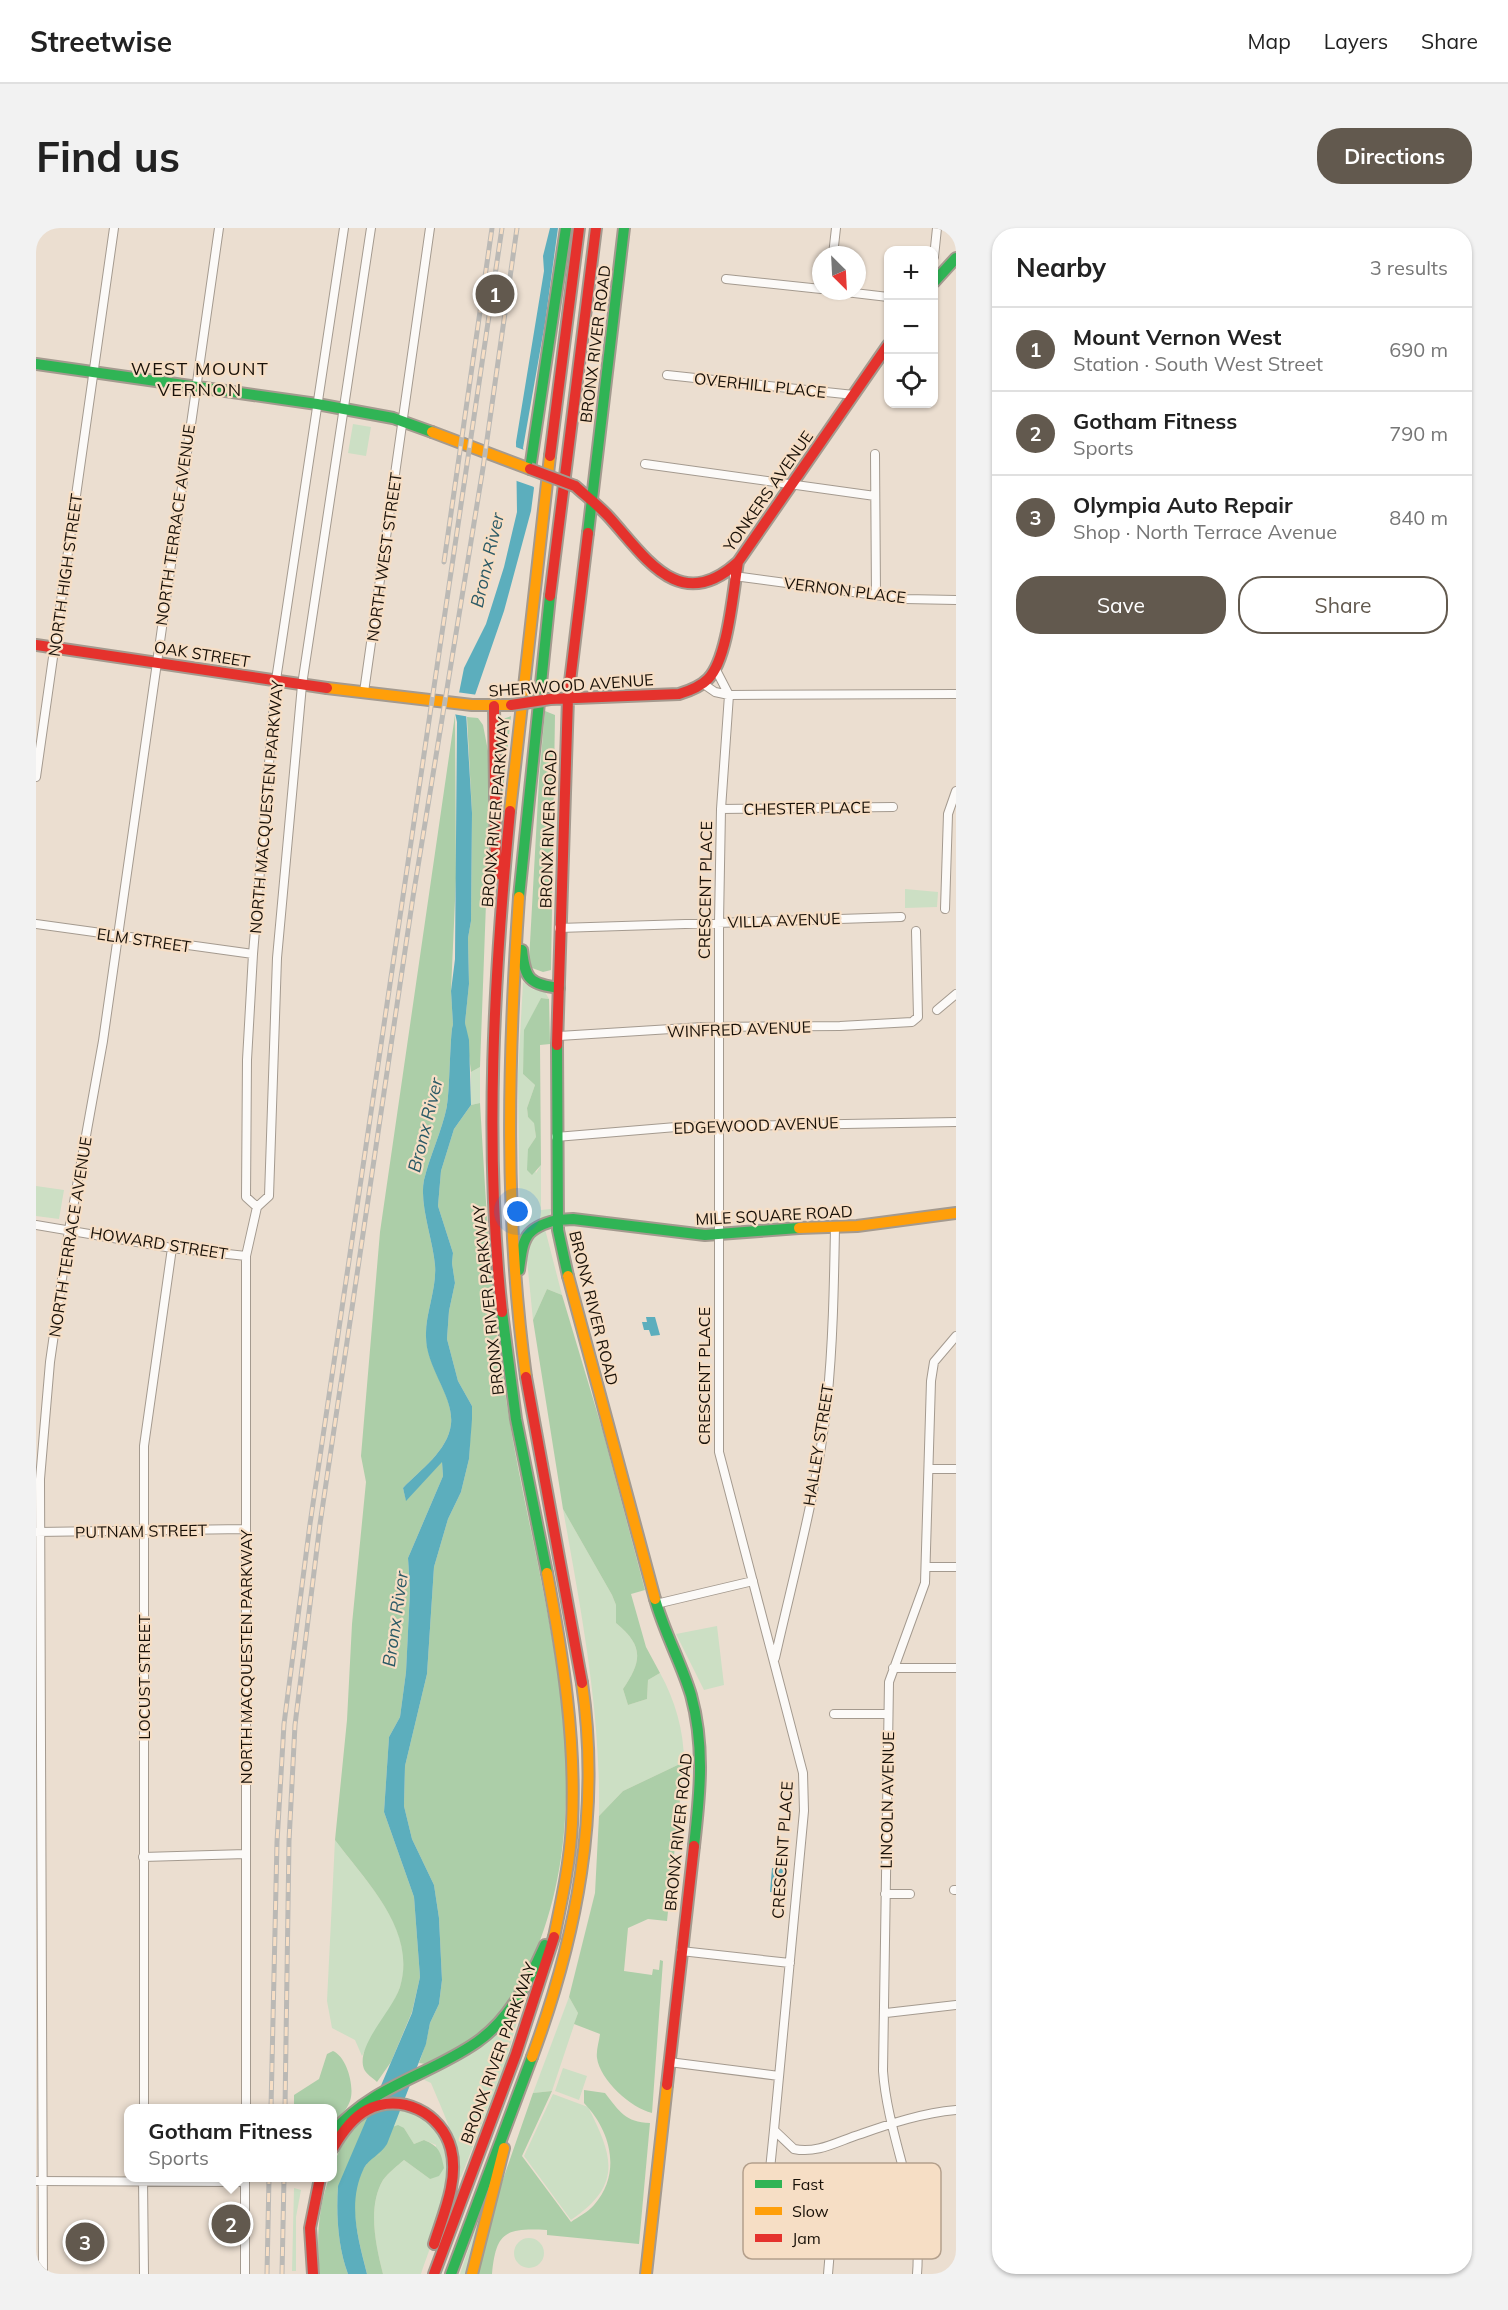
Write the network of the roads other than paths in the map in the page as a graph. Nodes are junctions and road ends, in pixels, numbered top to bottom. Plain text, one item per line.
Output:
1 (114, 228) edge
2 (219, 228) edge
3 (344, 228) edge
4 (371, 228) edge
5 (430, 228) edge
6 (566, 228) edge
7 (579, 228) edge
8 (596, 228) edge
9 (624, 228) edge
10 (836, 228) edge
11 (937, 228) edge
12 (834, 246) edge
13 (935, 246) edge
14 (956, 258) edge
15 (938, 277) edge
16 (726, 279) dead end
17 (812, 288) edge
18 (866, 294) edge
19 (884, 297) edge
20 (884, 351) edge
21 (36, 364) edge
22 (92, 372) junction
23 (667, 375) dead end
24 (195, 387) junction
25 (854, 395) junction
26 (317, 404) junction
27 (345, 409) junction
28 (403, 422) junction
29 (875, 454) dead end
30 (645, 464) dead end
31 (530, 469) junction
32 (793, 483) junction
33 (875, 496) junction
34 (593, 502) junction
35 (738, 562) junction
36 (734, 576) junction
37 (876, 595) junction
38 (956, 600) edge
39 (36, 645) edge
40 (54, 648) junction
41 (155, 662) junction
42 (715, 668) junction
43 (276, 680) junction
44 (702, 684) junction
45 (302, 685) junction
46 (364, 692) junction
47 (956, 694) edge
48 (729, 695) junction
49 (568, 698) junction
50 (494, 706) junction
51 (36, 777) edge
52 (956, 791) edge
53 (892, 807) dead end
54 (721, 809) junction
55 (952, 814) edge
56 (518, 905) junction
57 (945, 909) dead end
58 (500, 911) junction
59 (901, 917) dead end
60 (719, 922) junction
61 (36, 924) edge
62 (559, 928) junction
63 (916, 931) dead end
64 (117, 937) junction
65 (253, 954) junction
66 (560, 988) junction
67 (956, 994) edge
68 (937, 1010) dead end
69 (719, 1028) junction
70 (559, 1036) junction
71 (956, 1122) edge
72 (720, 1126) junction
73 (556, 1137) junction
74 (257, 1207) junction
75 (956, 1213) edge
76 (557, 1220) junction
77 (36, 1225) edge
78 (835, 1227) junction
79 (69, 1230) junction
80 (718, 1234) junction
81 (172, 1248) junction
82 (246, 1256) junction
83 (516, 1296) junction
84 (956, 1336) edge
85 (930, 1469) junction
86 (956, 1469) edge
87 (245, 1529) junction
88 (143, 1531) junction
89 (38, 1532) edge
90 (926, 1567) junction
91 (956, 1567) edge
92 (753, 1581) junction
93 (656, 1604) junction
94 (774, 1660) junction
95 (893, 1668) junction
96 (956, 1668) edge
97 (834, 1714) dead end
98 (888, 1714) junction
99 (38, 1854) edge
100 (246, 1854) junction
101 (143, 1857) junction
102 (885, 1894) junction
103 (910, 1894) dead end
104 (561, 1907) junction
105 (681, 1952) junction
106 (790, 1963) junction
107 (956, 2005) edge
108 (886, 2013) junction
109 (669, 2062) junction
110 (779, 2076) junction
111 (516, 2100) junction
112 (144, 2104) edge
113 (246, 2104) edge
114 (956, 2110) edge
115 (891, 2124) junction
116 (337, 2127) edge
117 (774, 2130) junction
118 (337, 2143) edge
119 (771, 2163) edge
120 (901, 2163) edge
121 (124, 2179) edge
122 (39, 2181) edge
123 (143, 2182) edge
124 (245, 2182) edge
125 (310, 2182) edge
126 (319, 2182) edge
127 (829, 2259) edge
128 (916, 2259) edge
129 (43, 2274) edge
130 (144, 2274) edge
131 (245, 2274) edge
132 (303, 2274) edge
133 (313, 2274) edge
134 (425, 2274) edge
135 (434, 2274) edge
136 (451, 2274) edge
137 (471, 2274) edge
138 (646, 2274) edge
139 (828, 2274) edge
140 (917, 2274) edge

1 - 22 street, NORTH HIGH STREET
2 - 24 street, NORTH TERRACE AVENUE
3 - 26 street, NORTH MACQUESTEN PARKWAY
4 - 27 street, NORTH MACQUESTEN PARKWAY
5 - 28 street, NORTH WEST STREET
6 - 31 main road
7 - 58 main road, BRONX RIVER PARKWAY
8 - 56 main road, BRONX RIVER PARKWAY
9 - 34 main road, BRONX RIVER ROAD
10 - 12 street
11 - 13 street
14 - 15 main road
16 - 17 street
18 - 19 street
20 - 25 main road, YONKERS AVENUE
21 - 22 main road, YONKERS AVENUE
22 - 24 main road, YONKERS AVENUE
22 - 40 street, NORTH HIGH STREET
23 - 25 street, OVERHILL PLACE
24 - 26 main road, YONKERS AVENUE
24 - 41 street, NORTH TERRACE AVENUE
25 - 32 main road, YONKERS AVENUE
26 - 27 main road, YONKERS AVENUE
26 - 43 street, NORTH MACQUESTEN PARKWAY
27 - 28 main road, YONKERS AVENUE
27 - 45 street, NORTH MACQUESTEN PARKWAY
28 - 31 main road, YONKERS AVENUE
28 - 46 street, NORTH WEST STREET
29 - 33 street
30 - 32 street
31 - 34 main road, YONKERS AVENUE, bridge
32 - 33 street
32 - 35 main road, YONKERS AVENUE
33 - 37 street
34 - 35 main road, YONKERS AVENUE
34 - 49 main road, BRONX RIVER ROAD
35 - 36 main road
36 - 37 street, VERNON PLACE
36 - 42 main road
37 - 38 street, VERNON PLACE
39 - 40 main road, OAK STREET
40 - 41 main road, OAK STREET
40 - 51 street, NORTH HIGH STREET
41 - 43 main road, OAK STREET
41 - 64 street, NORTH TERRACE AVENUE
42 - 44 main road
42 - 48 street
43 - 45 main road, OAK STREET
43 - 65 street, NORTH MACQUESTEN PARKWAY
44 - 48 street
44 - 49 main road, SHERWOOD AVENUE
45 - 46 main road, OAK STREET
45 - 74 street, NORTH MACQUESTEN PARKWAY
46 - 50 main road, SHERWOOD AVENUE
47 - 48 street
48 - 54 street, CRESCENT PLACE
49 - 50 main road, SHERWOOD AVENUE, bridge
49 - 62 main road, BRONX RIVER ROAD
50 - 58 main road
52 - 55 street
53 - 54 street, CHESTER PLACE
54 - 60 street, CRESCENT PLACE
55 - 57 street
56 - 66 main road
56 - 83 main road, BRONX RIVER PARKWAY
58 - 104 main road, BRONX RIVER PARKWAY
59 - 60 street, VILLA AVENUE
60 - 62 street, VILLA AVENUE
60 - 69 street, CRESCENT PLACE
61 - 64 street, ELM STREET
62 - 66 main road, BRONX RIVER ROAD
63 - 69 street, WINFRED AVENUE
64 - 65 street, ELM STREET
64 - 79 street, NORTH TERRACE AVENUE
65 - 74 street, NORTH MACQUESTEN PARKWAY
66 - 70 main road, BRONX RIVER ROAD
67 - 68 street
69 - 70 street, WINFRED AVENUE
69 - 72 street, CRESCENT PLACE
70 - 73 main road, BRONX RIVER ROAD
71 - 72 street, EDGEWOOD AVENUE
72 - 73 street, EDGEWOOD AVENUE
72 - 80 street, CRESCENT PLACE
73 - 76 main road, BRONX RIVER ROAD
74 - 82 street, NORTH MACQUESTEN PARKWAY
75 - 78 main road, MILE SQUARE ROAD
76 - 80 main road, MILE SQUARE ROAD
76 - 83 main road
76 - 93 main road, BRONX RIVER ROAD
77 - 79 street, HOWARD STREET
78 - 80 main road, MILE SQUARE ROAD
78 - 94 street, HALLEY STREET
79 - 81 street, HOWARD STREET
79 - 89 street, NORTH TERRACE AVENUE
80 - 92 street, CRESCENT PLACE
81 - 82 street, HOWARD STREET
81 - 88 street, LOCUST STREET
82 - 87 street, NORTH MACQUESTEN PARKWAY
83 - 111 main road, BRONX RIVER PARKWAY
84 - 85 street, LINCOLN AVENUE
85 - 86 street
85 - 90 street, LINCOLN AVENUE
87 - 88 street, PUTNAM STREET
87 - 100 street, NORTH MACQUESTEN PARKWAY
88 - 89 street, PUTNAM STREET
88 - 101 street, LOCUST STREET
89 - 99 street, NORTH TERRACE AVENUE
90 - 91 street
90 - 95 street, LINCOLN AVENUE
92 - 93 street
92 - 94 street, CRESCENT PLACE
93 - 105 main road, BRONX RIVER ROAD
94 - 106 street, CRESCENT PLACE
95 - 96 street
95 - 98 street, LINCOLN AVENUE
97 - 98 street
98 - 102 street, LINCOLN AVENUE
99 - 122 street, NORTH TERRACE AVENUE
100 - 101 street
100 - 113 street, NORTH MACQUESTEN PARKWAY
101 - 112 street, LOCUST STREET
102 - 103 street
102 - 108 street, LINCOLN AVENUE
104 - 116 main road
104 - 135 main road, BRONX RIVER PARKWAY
105 - 106 street
105 - 109 main road, BRONX RIVER ROAD
106 - 110 street, CRESCENT PLACE
107 - 108 street
108 - 115 street, LINCOLN AVENUE
109 - 110 street
109 - 138 main road, BRONX RIVER ROAD
110 - 117 street, CRESCENT PLACE
111 - 136 main road, BRONX RIVER PARKWAY
111 - 137 main road
114 - 115 street
115 - 117 street
115 - 120 street, LINCOLN AVENUE
117 - 119 street
118 - 134 main road
121 - 122 street
122 - 129 street, NORTH TERRACE AVENUE
123 - 130 street
124 - 131 street
125 - 132 main road
126 - 133 main road
127 - 139 street
128 - 140 street, LINCOLN AVENUE

